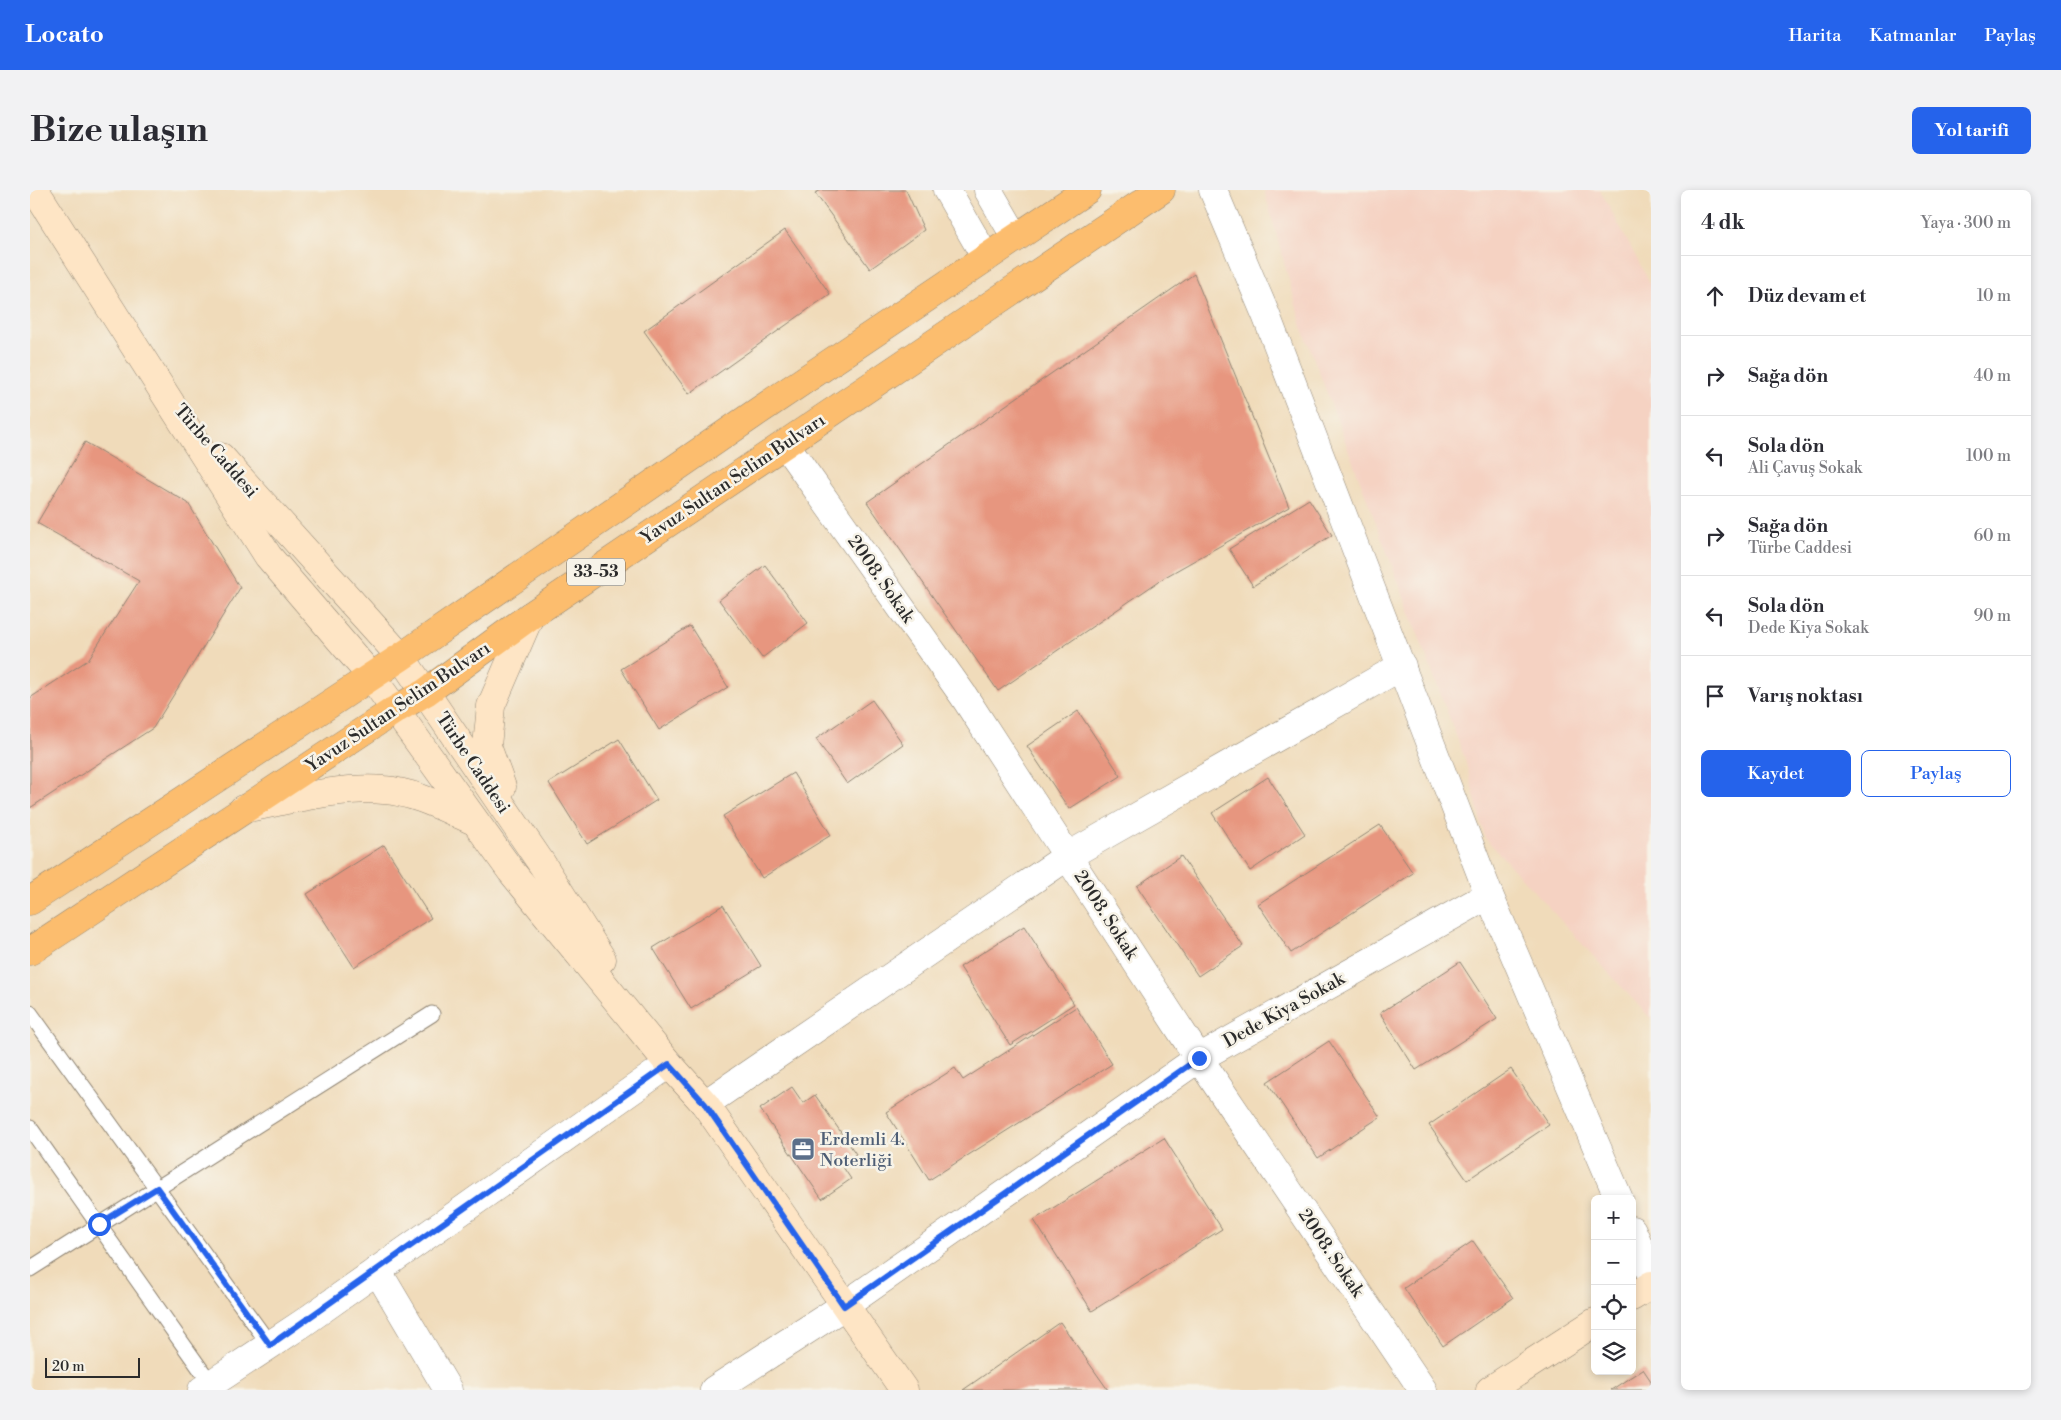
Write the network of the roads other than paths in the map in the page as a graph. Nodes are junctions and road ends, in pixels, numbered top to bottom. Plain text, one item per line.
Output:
1 (35, 190) edge
2 (947, 190) edge
3 (988, 190) edge
4 (1087, 190) edge
5 (1161, 190) edge
6 (1213, 190) edge
7 (1016, 238) junction
8 (986, 258) junction
9 (168, 395) junction
10 (785, 444) junction
11 (530, 616) junction
12 (401, 657) junction
13 (1402, 666) junction
14 (371, 676) junction
15 (426, 692) junction
16 (395, 710) junction
17 (243, 809) junction
18 (475, 821) junction
19 (517, 828) junction
20 (1068, 856) junction
21 (1489, 895) junction
22 (30, 901) edge
23 (30, 952) edge
24 (30, 1013) edge
25 (432, 1014) dead end
26 (1199, 1058) junction
27 (669, 1064) junction
28 (705, 1104) junction
29 (30, 1128) edge
30 (157, 1188) junction
31 (1617, 1195) edge
32 (99, 1224) junction
33 (1636, 1239) edge
34 (30, 1269) edge
35 (377, 1270) junction
36 (1651, 1274) edge
37 (1651, 1285) edge
38 (1636, 1294) edge
39 (844, 1306) junction
40 (1591, 1325) edge
41 (270, 1345) junction
42 (206, 1387) edge
43 (448, 1390) edge
44 (714, 1390) edge
45 (904, 1390) edge
46 (1423, 1390) edge
47 (1490, 1390) edge

1 - 9 street, Türbe Caddesi
2 - 8 street
3 - 7 street
4 - 7 main road, 33-53
5 - 10 main road, Yavuz Sultan Selim Bulvarı / 33-53
6 - 13 street
7 - 8 main road, 33-53
8 - 12 main road, 33-53
9 - 12 street, Türbe Caddesi
9 - 14 street, Türbe Caddesi
10 - 11 main road, Yavuz Sultan Selim Bulvarı / 33-53
10 - 20 street, 2008. Sokak
11 - 15 main road, Yavuz Sultan Selim Bulvarı / 33-53
11 - 19 street
12 - 14 main road, 33-53
12 - 15 street, Türbe Caddesi
13 - 20 street
13 - 21 street
14 - 16 street, Türbe Caddesi
14 - 22 main road, 33-53
15 - 16 main road, Yavuz Sultan Selim Bulvarı / 33-53
15 - 19 street, Türbe Caddesi
16 - 17 main road, Yavuz Sultan Selim Bulvarı / 33-53
16 - 18 street, Türbe Caddesi
17 - 18 street
17 - 23 main road, Yavuz Sultan Selim Bulvarı / 33-53
18 - 27 street, Türbe Caddesi
19 - 27 street, Türbe Caddesi
20 - 26 street, 2008. Sokak
20 - 28 street
21 - 26 street, Dede Kiya Sokak
21 - 31 street
24 - 30 lane
25 - 30 lane
26 - 39 street, Dede Kiya Sokak
26 - 46 street, 2008. Sokak
27 - 28 street, Türbe Caddesi
27 - 35 street
28 - 39 street, Türbe Caddesi
29 - 32 lane
30 - 32 lane
30 - 41 lane
32 - 34 lane
32 - 42 lane
33 - 36 street
35 - 41 street
35 - 43 street
37 - 38 street
39 - 44 street, Dede Kiya Sokak
39 - 45 street, Türbe Caddesi
40 - 47 street
41 - 42 street

